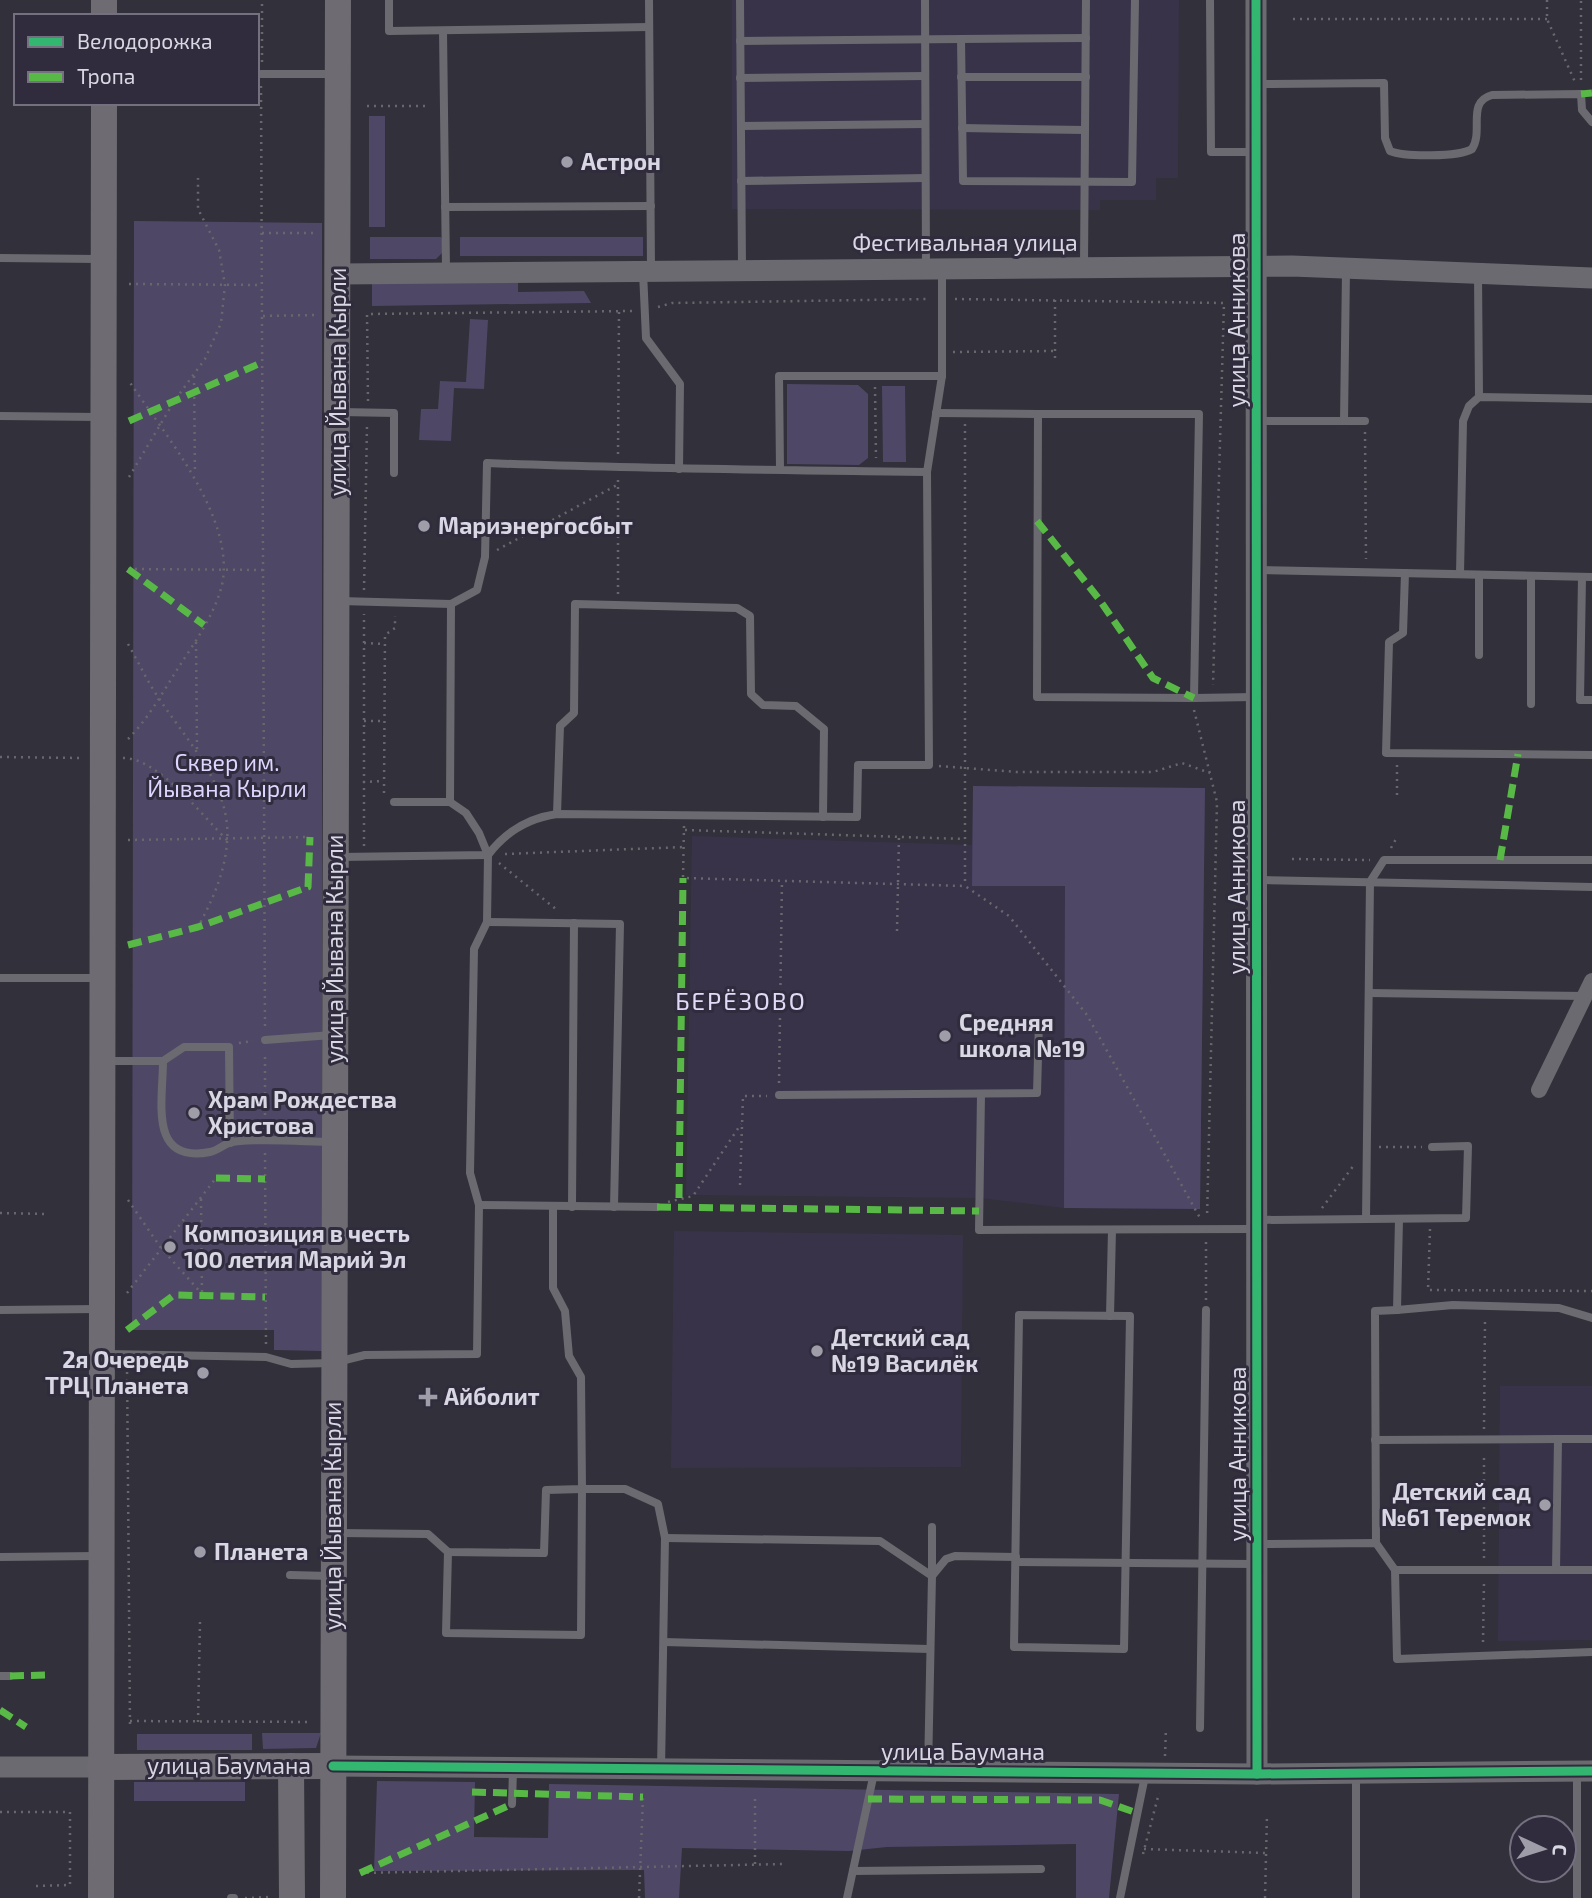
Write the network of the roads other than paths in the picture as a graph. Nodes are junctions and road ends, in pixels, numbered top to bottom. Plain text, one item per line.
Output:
1 (338, 0) edge
2 (389, 0) edge
3 (649, 0) edge
4 (740, 0) edge
5 (925, 0) edge
6 (1086, 0) edge
7 (1135, 0) edge
8 (1210, 0) edge
9 (1256, 0) edge
10 (649, 27) junction
11 (443, 31) junction
12 (1086, 38) junction
13 (961, 39) junction
14 (925, 40) junction
15 (740, 41) junction
16 (261, 74) road end
17 (338, 74) junction
18 (925, 75) junction
19 (961, 77) junction
20 (1086, 77) junction
21 (740, 78) junction
22 (1256, 84) junction
23 (104, 105) edge
24 (1592, 122) edge
25 (925, 124) junction
26 (741, 127) junction
27 (962, 128) junction
28 (1085, 130) junction
29 (1256, 152) junction
30 (925, 178) junction
31 (741, 181) junction
32 (1085, 182) junction
33 (651, 206) junction
34 (445, 207) junction
35 (0, 258) edge
36 (104, 259) junction
37 (1256, 267) junction
38 (1346, 267) junction
39 (1084, 268) junction
40 (934, 269) junction
41 (742, 271) junction
42 (1478, 271) junction
43 (648, 272) junction
44 (446, 273) junction
45 (339, 274) junction
46 (1592, 278) edge
47 (942, 376) junction
48 (1479, 397) junction
49 (1592, 399) edge
50 (338, 412) junction
51 (936, 413) junction
52 (1038, 414) junction
53 (0, 416) edge
54 (103, 417) junction
55 (1256, 421) junction
56 (1343, 421) junction
57 (1365, 421) road end
58 (679, 469) junction
59 (780, 470) junction
60 (394, 472) dead end
61 (927, 472) junction
62 (1256, 570) junction
63 (1405, 573) junction
64 (1460, 574) junction
65 (1479, 575) junction
66 (1531, 576) junction
67 (1582, 577) junction
68 (1592, 577) edge
69 (337, 601) junction
70 (451, 604) junction
71 (1479, 655) dead end
72 (1257, 697) junction
73 (1194, 698) junction
74 (1592, 700) edge
75 (1531, 704) dead end
76 (1592, 755) edge
77 (394, 802) road end
78 (450, 802) junction
79 (557, 814) junction
80 (822, 817) junction
81 (488, 855) junction
82 (336, 857) junction
83 (1592, 860) edge
84 (1257, 880) junction
85 (1370, 882) junction
86 (1592, 887) edge
87 (488, 922) junction
88 (574, 923) junction
89 (0, 978) edge
90 (102, 978) junction
91 (1590, 991) edge
92 (1369, 993) junction
93 (1039, 1021) dead end
94 (335, 1035) junction
95 (265, 1040) road end
96 (102, 1061) junction
97 (163, 1061) junction
98 (1539, 1090) dead end
99 (981, 1094) junction
100 (779, 1096) road end
101 (334, 1142) junction
102 (230, 1143) junction
103 (1432, 1147) road end
104 (479, 1205) junction
105 (553, 1206) junction
106 (572, 1207) junction
107 (614, 1207) junction
108 (657, 1207) road end
109 (1366, 1219) junction
110 (1399, 1219) junction
111 (1257, 1225) junction
112 (1112, 1230) junction
113 (101, 1309) junction
114 (0, 1310) edge
115 (1206, 1310) road end
116 (1397, 1310) junction
117 (1110, 1316) junction
118 (1592, 1318) edge
119 (101, 1354) junction
120 (333, 1363) junction
121 (1558, 1439) junction
122 (1592, 1439) edge
123 (1376, 1440) junction
124 (582, 1489) junction
125 (932, 1527) dead end
126 (333, 1533) junction
127 (665, 1538) junction
128 (1376, 1543) junction
129 (448, 1552) junction
130 (1257, 1554) junction
131 (100, 1556) junction
132 (0, 1557) edge
133 (1016, 1560) junction
134 (1125, 1563) junction
135 (1202, 1563) junction
136 (1395, 1570) junction
137 (1556, 1570) junction
138 (1592, 1570) edge
139 (290, 1575) dead end
140 (333, 1576) junction
141 (932, 1576) junction
142 (664, 1642) junction
143 (929, 1648) junction
144 (1592, 1652) edge
145 (0, 1676) edge
146 (10, 1676) dead end
147 (1200, 1728) dead end
148 (290, 1766) junction
149 (333, 1766) junction
150 (0, 1767) edge
151 (100, 1767) junction
152 (513, 1767) junction
153 (661, 1769) junction
154 (874, 1770) junction
155 (928, 1771) junction
156 (1585, 1771) edge
157 (1155, 1773) junction
158 (1257, 1774) junction
159 (1356, 1774) junction
160 (512, 1804) dead end
161 (1041, 1869) dead end
162 (853, 1871) junction
163 (101, 1898) edge
164 (292, 1898) edge
165 (333, 1898) edge
166 (847, 1898) edge
167 (1120, 1898) edge
168 (1356, 1898) edge
169 (1577, 1898) edge

1 - 17 main road, улица Йывана Кырли
2 - 11 lane
3 - 10 lane
4 - 15 lane
5 - 14 lane
6 - 12 lane
7 - 32 lane
8 - 29 lane
9 - 22 street, улица Анникова
10 - 11 lane
10 - 33 lane
11 - 34 lane
12 - 13 lane
12 - 20 lane
13 - 14 lane
13 - 19 lane
14 - 15 lane
14 - 18 lane
15 - 21 lane
16 - 17 lane
17 - 45 main road, улица Йывана Кырли
18 - 21 lane
18 - 25 lane
19 - 20 lane
19 - 27 lane
20 - 28 lane
21 - 26 lane
22 - 24 lane
22 - 29 street, улица Анникова
23 - 36 main road
25 - 26 lane
25 - 30 lane
26 - 31 lane
27 - 28 lane
27 - 32 lane
28 - 32 lane
29 - 37 street, улица Анникова
30 - 31 lane
30 - 40 lane
31 - 41 lane
32 - 39 lane
33 - 34 lane
33 - 43 lane
34 - 44 lane
35 - 36 lane
36 - 54 main road
37 - 38 street, Фестивальная улица
37 - 39 street, Фестивальная улица
37 - 55 street, улица Анникова
38 - 42 street, Фестивальная улица
38 - 56 lane
39 - 40 street, Фестивальная улица
40 - 41 street, Фестивальная улица
40 - 47 lane
41 - 43 street, Фестивальная улица
42 - 46 street, Фестивальная улица
42 - 48 lane
43 - 44 street, Фестивальная улица
43 - 58 lane
44 - 45 street, Фестивальная улица
45 - 50 main road, улица Йывана Кырли
47 - 51 lane
47 - 59 lane
48 - 49 lane
48 - 64 lane
50 - 60 lane
50 - 69 main road, улица Йывана Кырли
51 - 52 lane
51 - 61 lane
52 - 73 lane
52 - 73 lane
53 - 54 lane
54 - 90 main road
55 - 56 lane
55 - 62 street, улица Анникова
56 - 57 lane
58 - 59 lane
58 - 70 lane
59 - 61 lane
61 - 80 lane
62 - 63 lane
62 - 72 street, улица Анникова
63 - 64 lane
63 - 76 lane
64 - 65 lane
65 - 66 lane
65 - 71 lane
66 - 67 lane
66 - 75 lane
67 - 68 lane
67 - 74 lane
69 - 70 lane
69 - 82 main road, улица Йывана Кырли
70 - 78 lane
72 - 73 lane
72 - 84 street, улица Анникова
77 - 78 lane
78 - 81 lane
79 - 80 lane
79 - 80 lane
79 - 81 lane
81 - 82 lane
81 - 87 lane
82 - 94 main road, улица Йывана Кырли
83 - 85 lane
84 - 85 lane
84 - 111 street, улица Анникова
85 - 86 lane
85 - 92 lane
87 - 88 lane
87 - 104 lane
88 - 106 lane
88 - 107 lane
89 - 90 lane
90 - 96 main road
91 - 92 lane
91 - 98 street
92 - 109 lane
93 - 99 lane
94 - 95 lane
94 - 101 main road, улица Йывана Кырли
96 - 97 lane
96 - 113 main road
97 - 102 lane
97 - 102 lane
99 - 100 lane
99 - 112 lane
101 - 102 lane
101 - 120 main road, улица Йывана Кырли
103 - 110 lane
104 - 105 lane
104 - 120 lane
105 - 106 lane
105 - 124 lane
106 - 107 lane
107 - 108 lane
109 - 110 lane
109 - 111 lane
110 - 116 lane
111 - 112 lane
111 - 130 street, улица Анникова
112 - 117 lane
113 - 114 lane
113 - 119 main road
115 - 135 lane
116 - 118 lane
116 - 123 lane
117 - 133 lane
117 - 134 lane
119 - 120 lane
119 - 131 main road
120 - 126 main road, улица Йывана Кырли
121 - 122 lane
121 - 123 lane
121 - 137 lane
123 - 128 lane
124 - 127 lane
124 - 129 lane
124 - 129 lane
125 - 141 lane
126 - 129 lane
126 - 140 main road, улица Йывана Кырли
127 - 141 lane
127 - 142 lane
128 - 130 lane
128 - 136 lane
130 - 135 lane
130 - 158 street, улица Анникова
131 - 132 lane
131 - 151 main road
133 - 134 lane
133 - 134 lane
133 - 141 lane
134 - 135 lane
135 - 147 lane
136 - 137 lane
136 - 144 lane
137 - 138 lane
139 - 140 lane
140 - 149 main road, улица Йывана Кырли
141 - 143 lane
142 - 143 lane
142 - 153 lane
143 - 155 lane
145 - 146 lane
148 - 149 main road, улица Баумана
148 - 151 main road, улица Баумана
148 - 164 main road
149 - 152 street, улица Баумана
149 - 165 main road, улица Йывана Кырли
150 - 151 street, улица Баумана
151 - 163 main road
152 - 153 street, улица Баумана
152 - 160 lane
153 - 154 street, улица Баумана
154 - 155 street, улица Баумана
154 - 162 lane
155 - 157 street, улица Баумана
156 - 159 street, улица Баумана
156 - 169 lane
157 - 158 street, улица Баумана
157 - 167 lane
158 - 159 street, улица Баумана
159 - 168 lane
161 - 162 lane
162 - 166 lane

